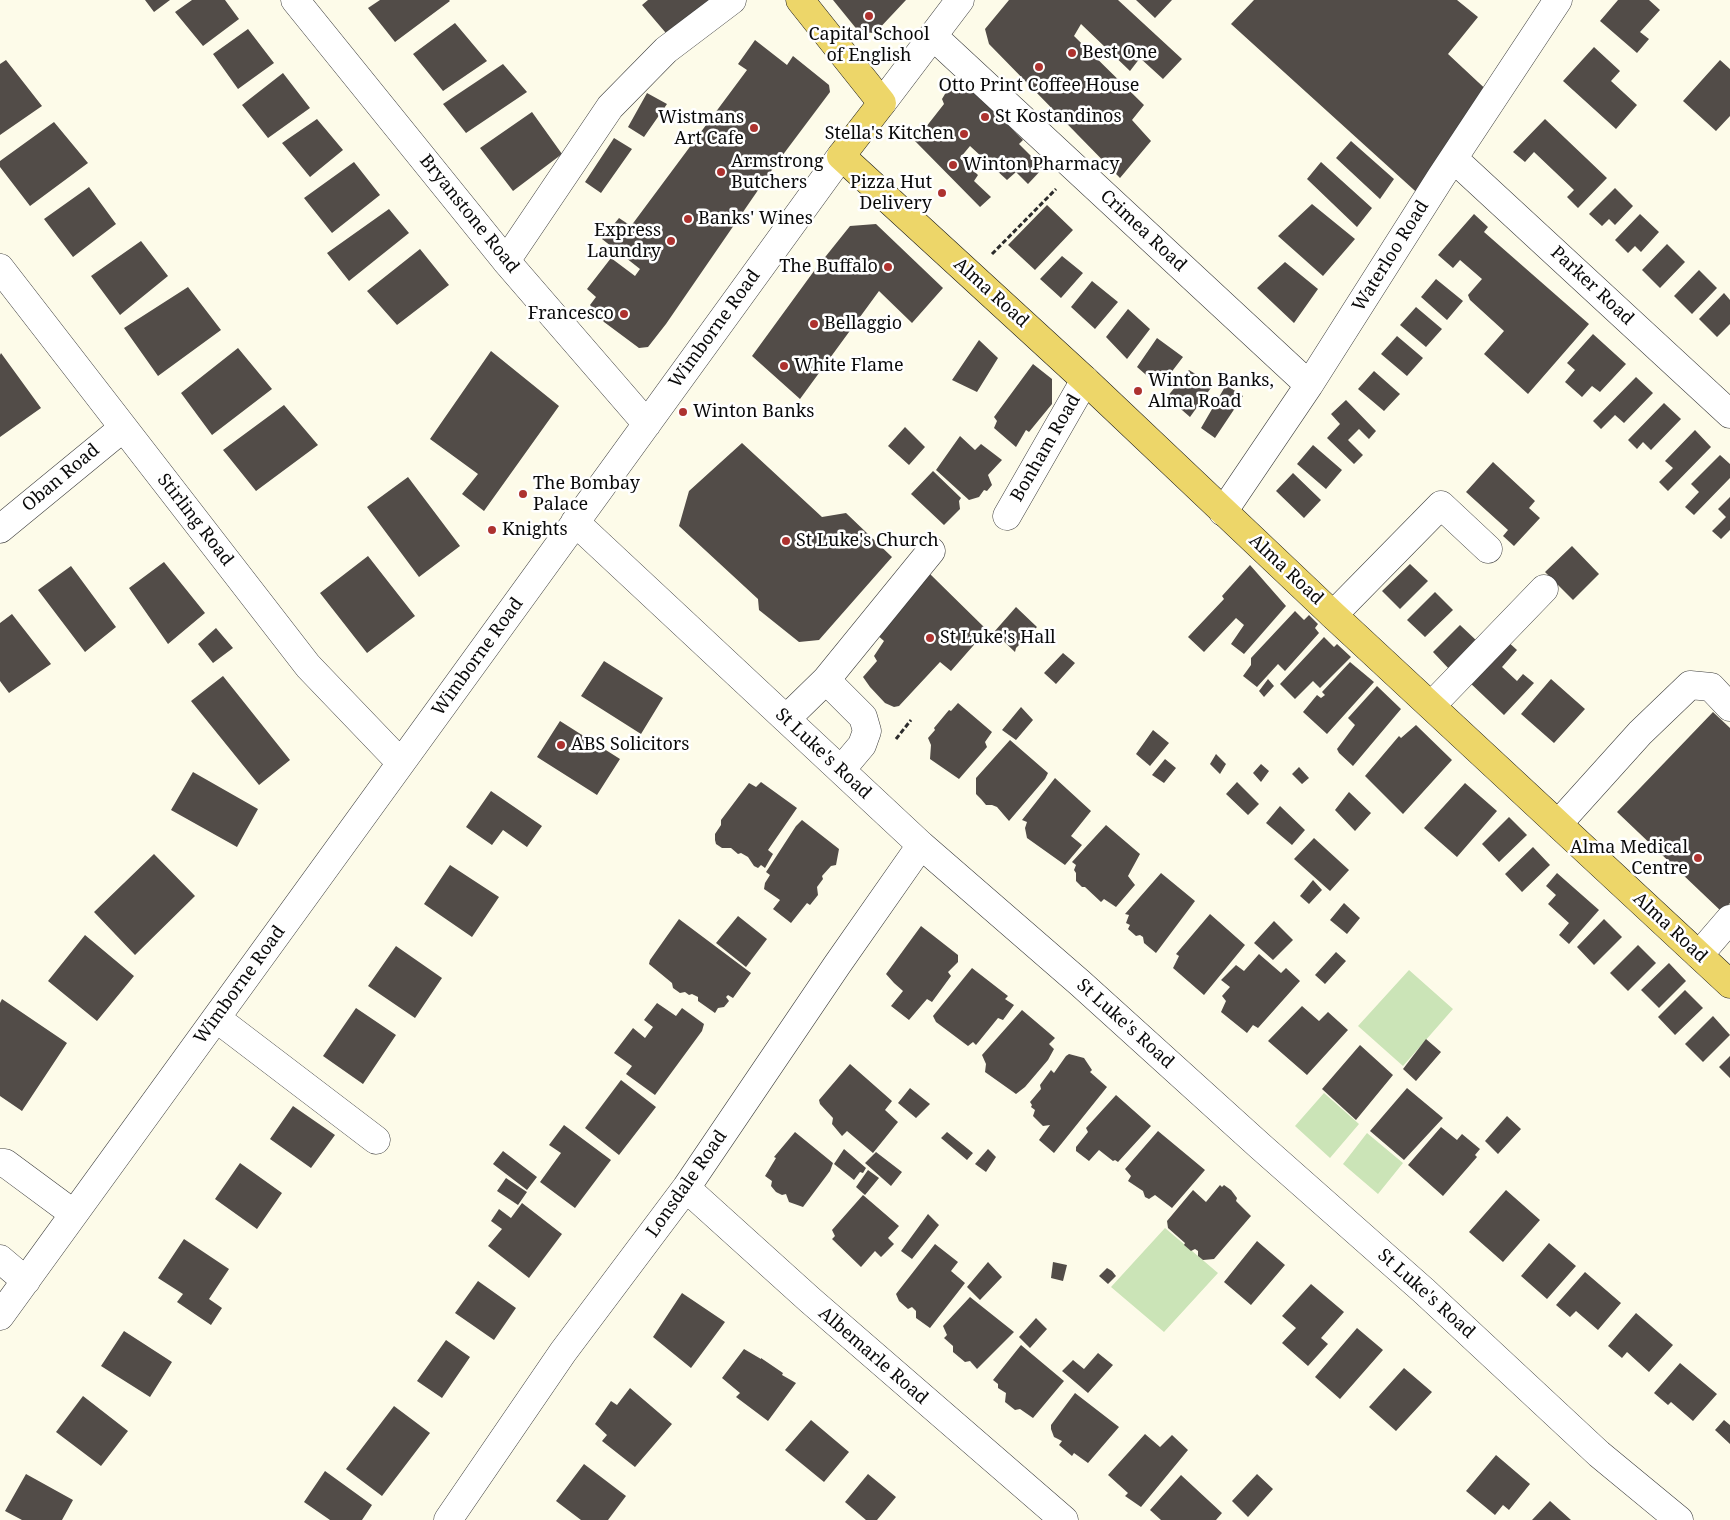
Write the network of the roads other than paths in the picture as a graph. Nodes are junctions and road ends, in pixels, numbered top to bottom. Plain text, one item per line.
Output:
1 (295, 0) edge
2 (732, 0) edge
3 (800, 0) edge
4 (960, 0) edge
5 (1558, 0) edge
6 (933, 36) junction
7 (882, 103) junction
8 (841, 156) junction
9 (1454, 159) junction
10 (506, 260) junction
11 (0, 268) edge
12 (1085, 380) junction
13 (1309, 385) junction
14 (1730, 414) edge
15 (647, 424) junction
16 (123, 428) junction
17 (1223, 512) junction
18 (1007, 516) dead end
19 (575, 522) junction
20 (0, 529) edge
21 (1488, 549) dead end
22 (931, 552) dead end
23 (1544, 589) dead end
24 (1333, 615) junction
25 (826, 680) junction
26 (1432, 706) junction
27 (1730, 707) edge
28 (786, 719) junction
29 (401, 763) junction
30 (841, 770) junction
31 (1558, 824) junction
32 (921, 845) junction
33 (1730, 919) edge
34 (1698, 955) junction
35 (1730, 984) edge
36 (216, 1018) junction
37 (376, 1140) dead end
38 (0, 1163) edge
39 (686, 1188) junction
40 (74, 1214) junction
41 (0, 1259) edge
42 (26, 1281) junction
43 (0, 1316) edge
44 (448, 1520) edge
45 (1064, 1520) edge
46 (1680, 1520) edge

1 - 10 street, Bryanstone Road
2 - 10 street
3 - 7 main road
4 - 6 street, Wimborne Road
5 - 9 street, Waterloo Road
6 - 7 street, Wimborne Road
6 - 13 street, Crimea Road
7 - 8 main road, Wimborne Road
8 - 12 main road, Alma Road
8 - 15 street, Wimborne Road
9 - 13 street, Waterloo Road
9 - 14 street, Parker Road
10 - 15 street, Bryanstone Road
11 - 16 street, Stirling Road
12 - 17 main road, Alma Road
12 - 18 street, Bonham Road
13 - 17 street, Waterloo Road
15 - 19 street, Wimborne Road
16 - 20 street, Oban Road
16 - 29 street, Stirling Road
17 - 24 main road, Alma Road
19 - 28 street, St Luke's Road
19 - 29 street, Wimborne Road
21 - 24 street
22 - 25 street
23 - 26 street
24 - 26 main road, Alma Road
25 - 28 street
25 - 30 street
26 - 31 main road, Alma Road
27 - 31 street
28 - 30 street, St Luke's Road
29 - 36 street, Wimborne Road
30 - 32 street, St Luke's Road
31 - 34 main road, Alma Road
32 - 39 street, Lonsdale Road
32 - 46 street, St Luke's Road
33 - 34 street
34 - 35 main road, Alma Road
36 - 37 street
36 - 40 street, Wimborne Road
38 - 40 street
39 - 44 street, Lonsdale Road
39 - 45 street, Albemarle Road
40 - 42 street, Wimborne Road
41 - 42 street
42 - 43 street, Wimborne Road

